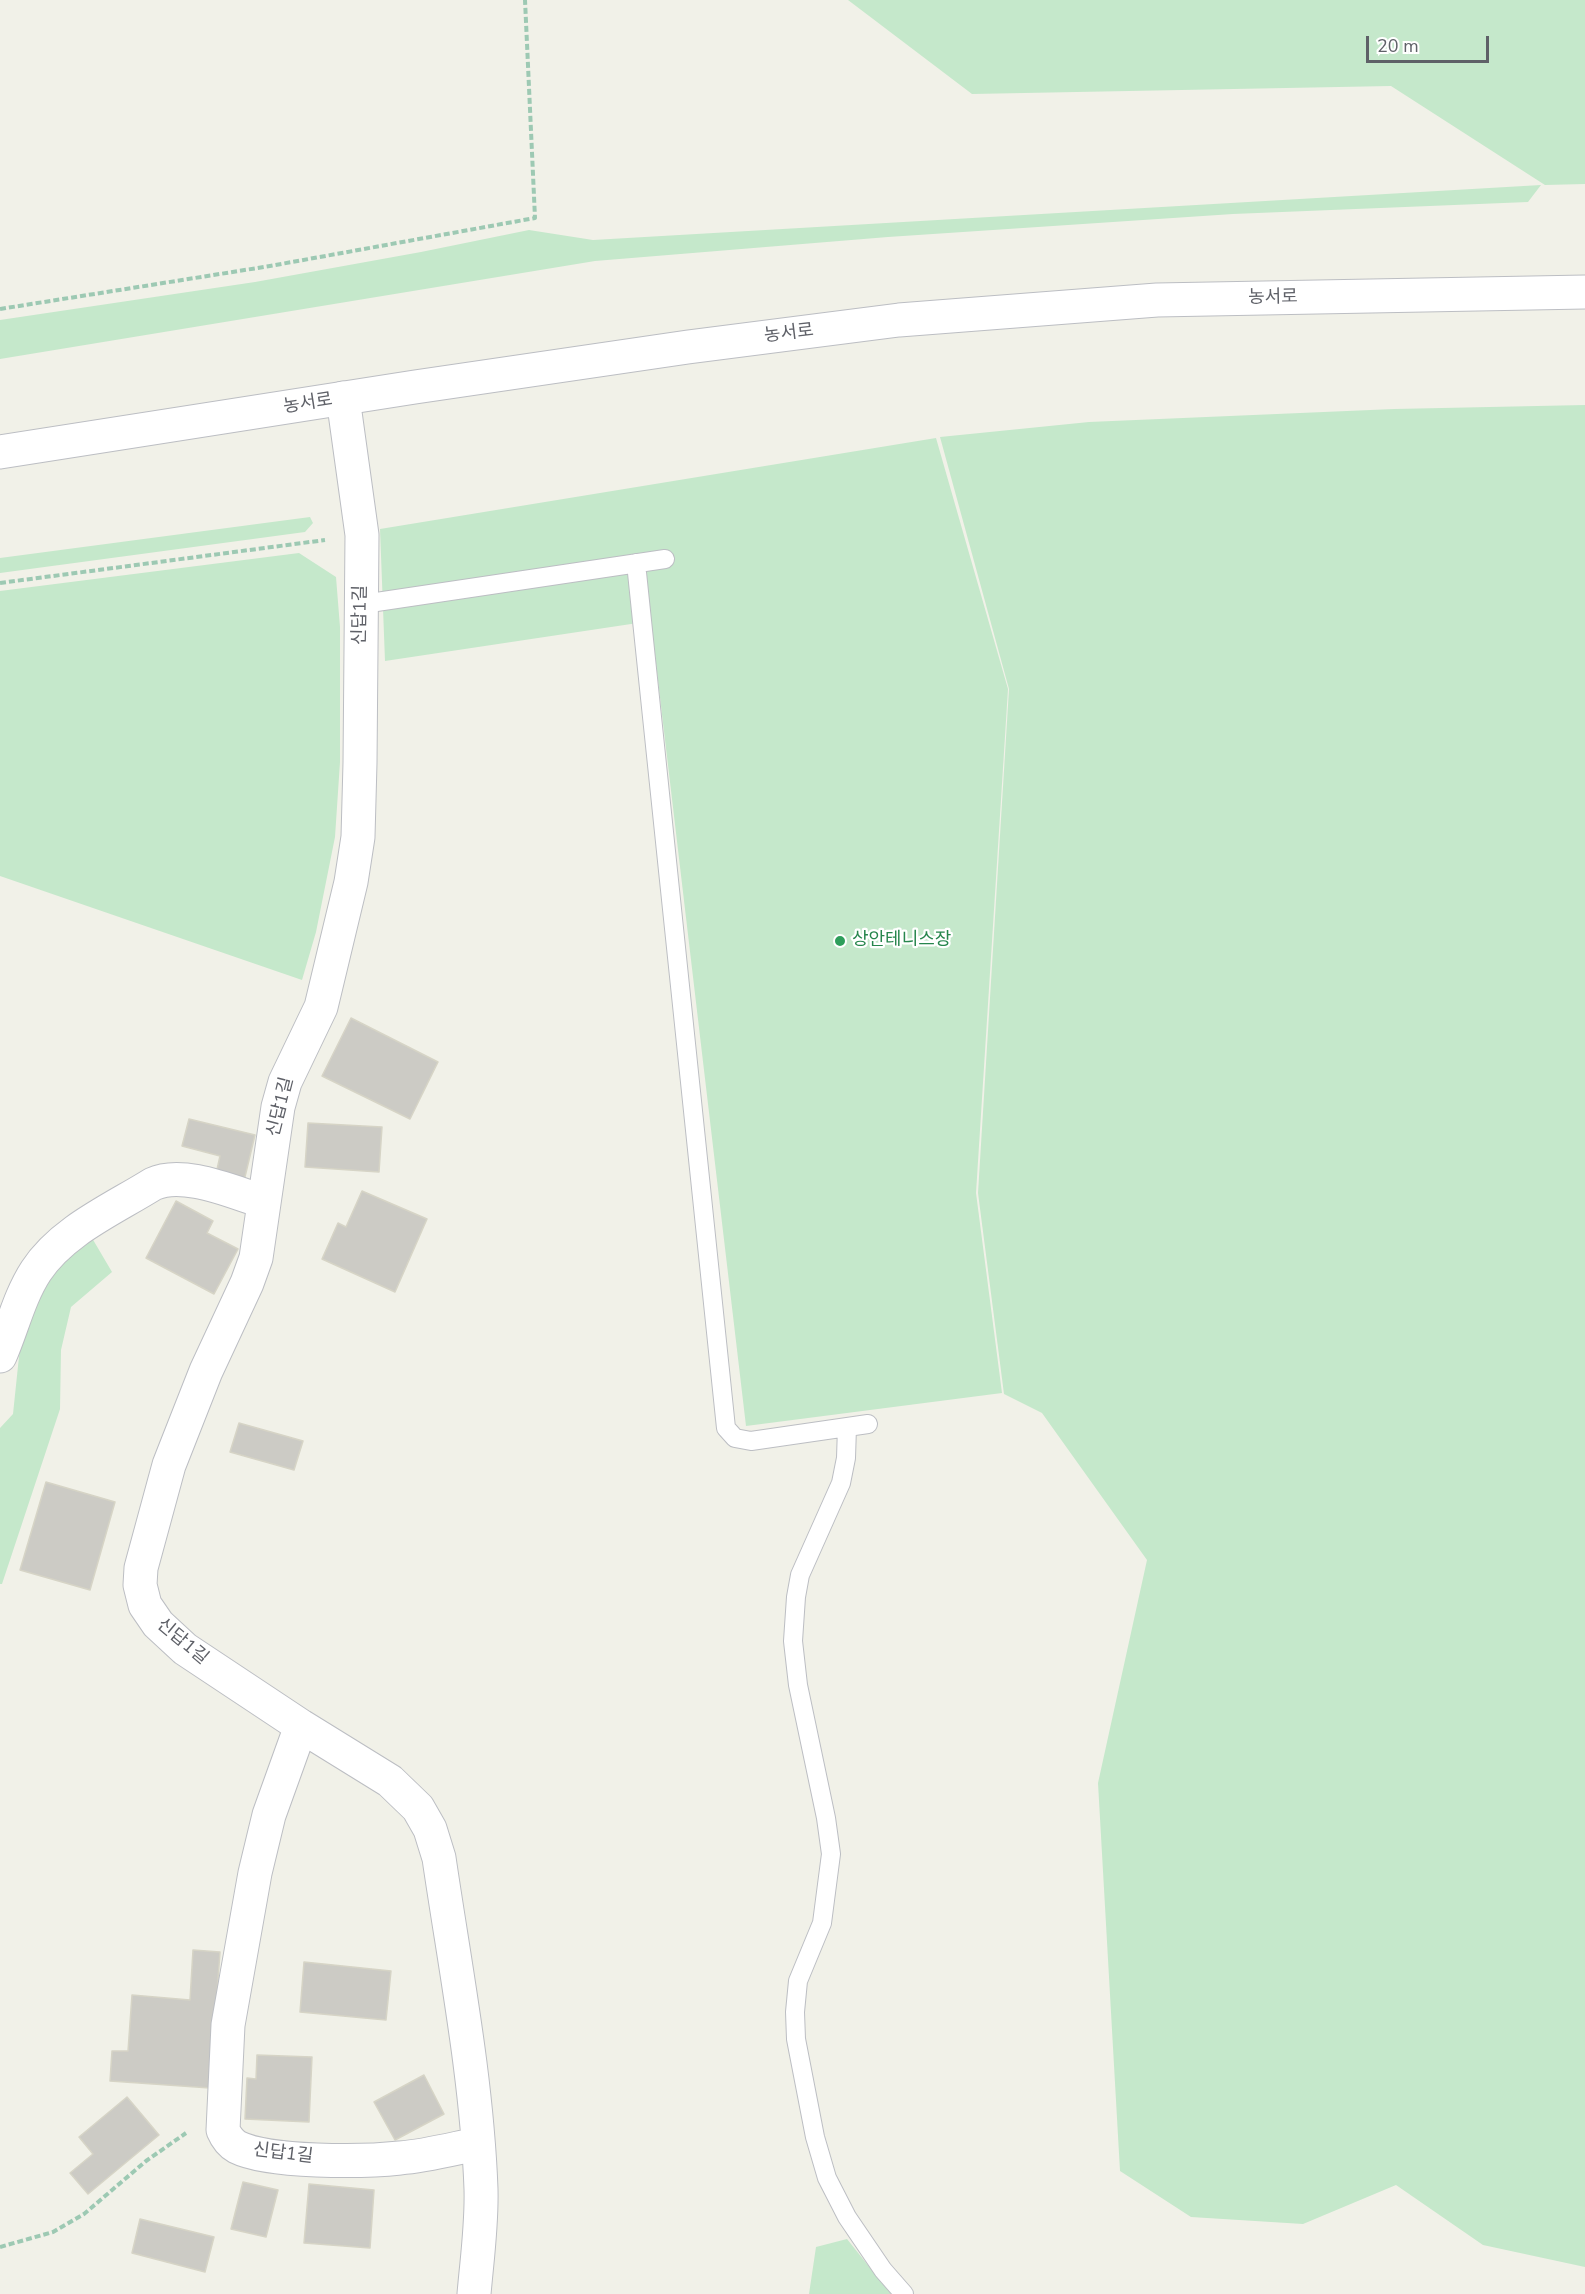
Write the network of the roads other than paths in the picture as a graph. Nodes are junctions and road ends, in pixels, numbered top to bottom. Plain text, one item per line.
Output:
1 (1585, 292) edge
2 (343, 398) junction
3 (0, 452) edge
4 (665, 559) dead end
5 (636, 563) junction
6 (363, 604) junction
7 (262, 1201) junction
8 (0, 1356) edge
9 (868, 1424) dead end
10 (847, 1427) junction
11 (301, 1726) junction
12 (477, 2144) junction
13 (474, 2294) edge
14 (904, 2294) edge

1 - 2 street, 농서로
2 - 3 street, 농서로
2 - 6 street, 신답1길
4 - 5 lane
5 - 6 lane
5 - 10 lane
6 - 7 street, 신답1길
7 - 8 street
7 - 11 street, 신답1길
9 - 10 lane
10 - 14 lane
11 - 12 street, 신답1길
11 - 12 street, 신답1길
12 - 13 street, 신답1길

